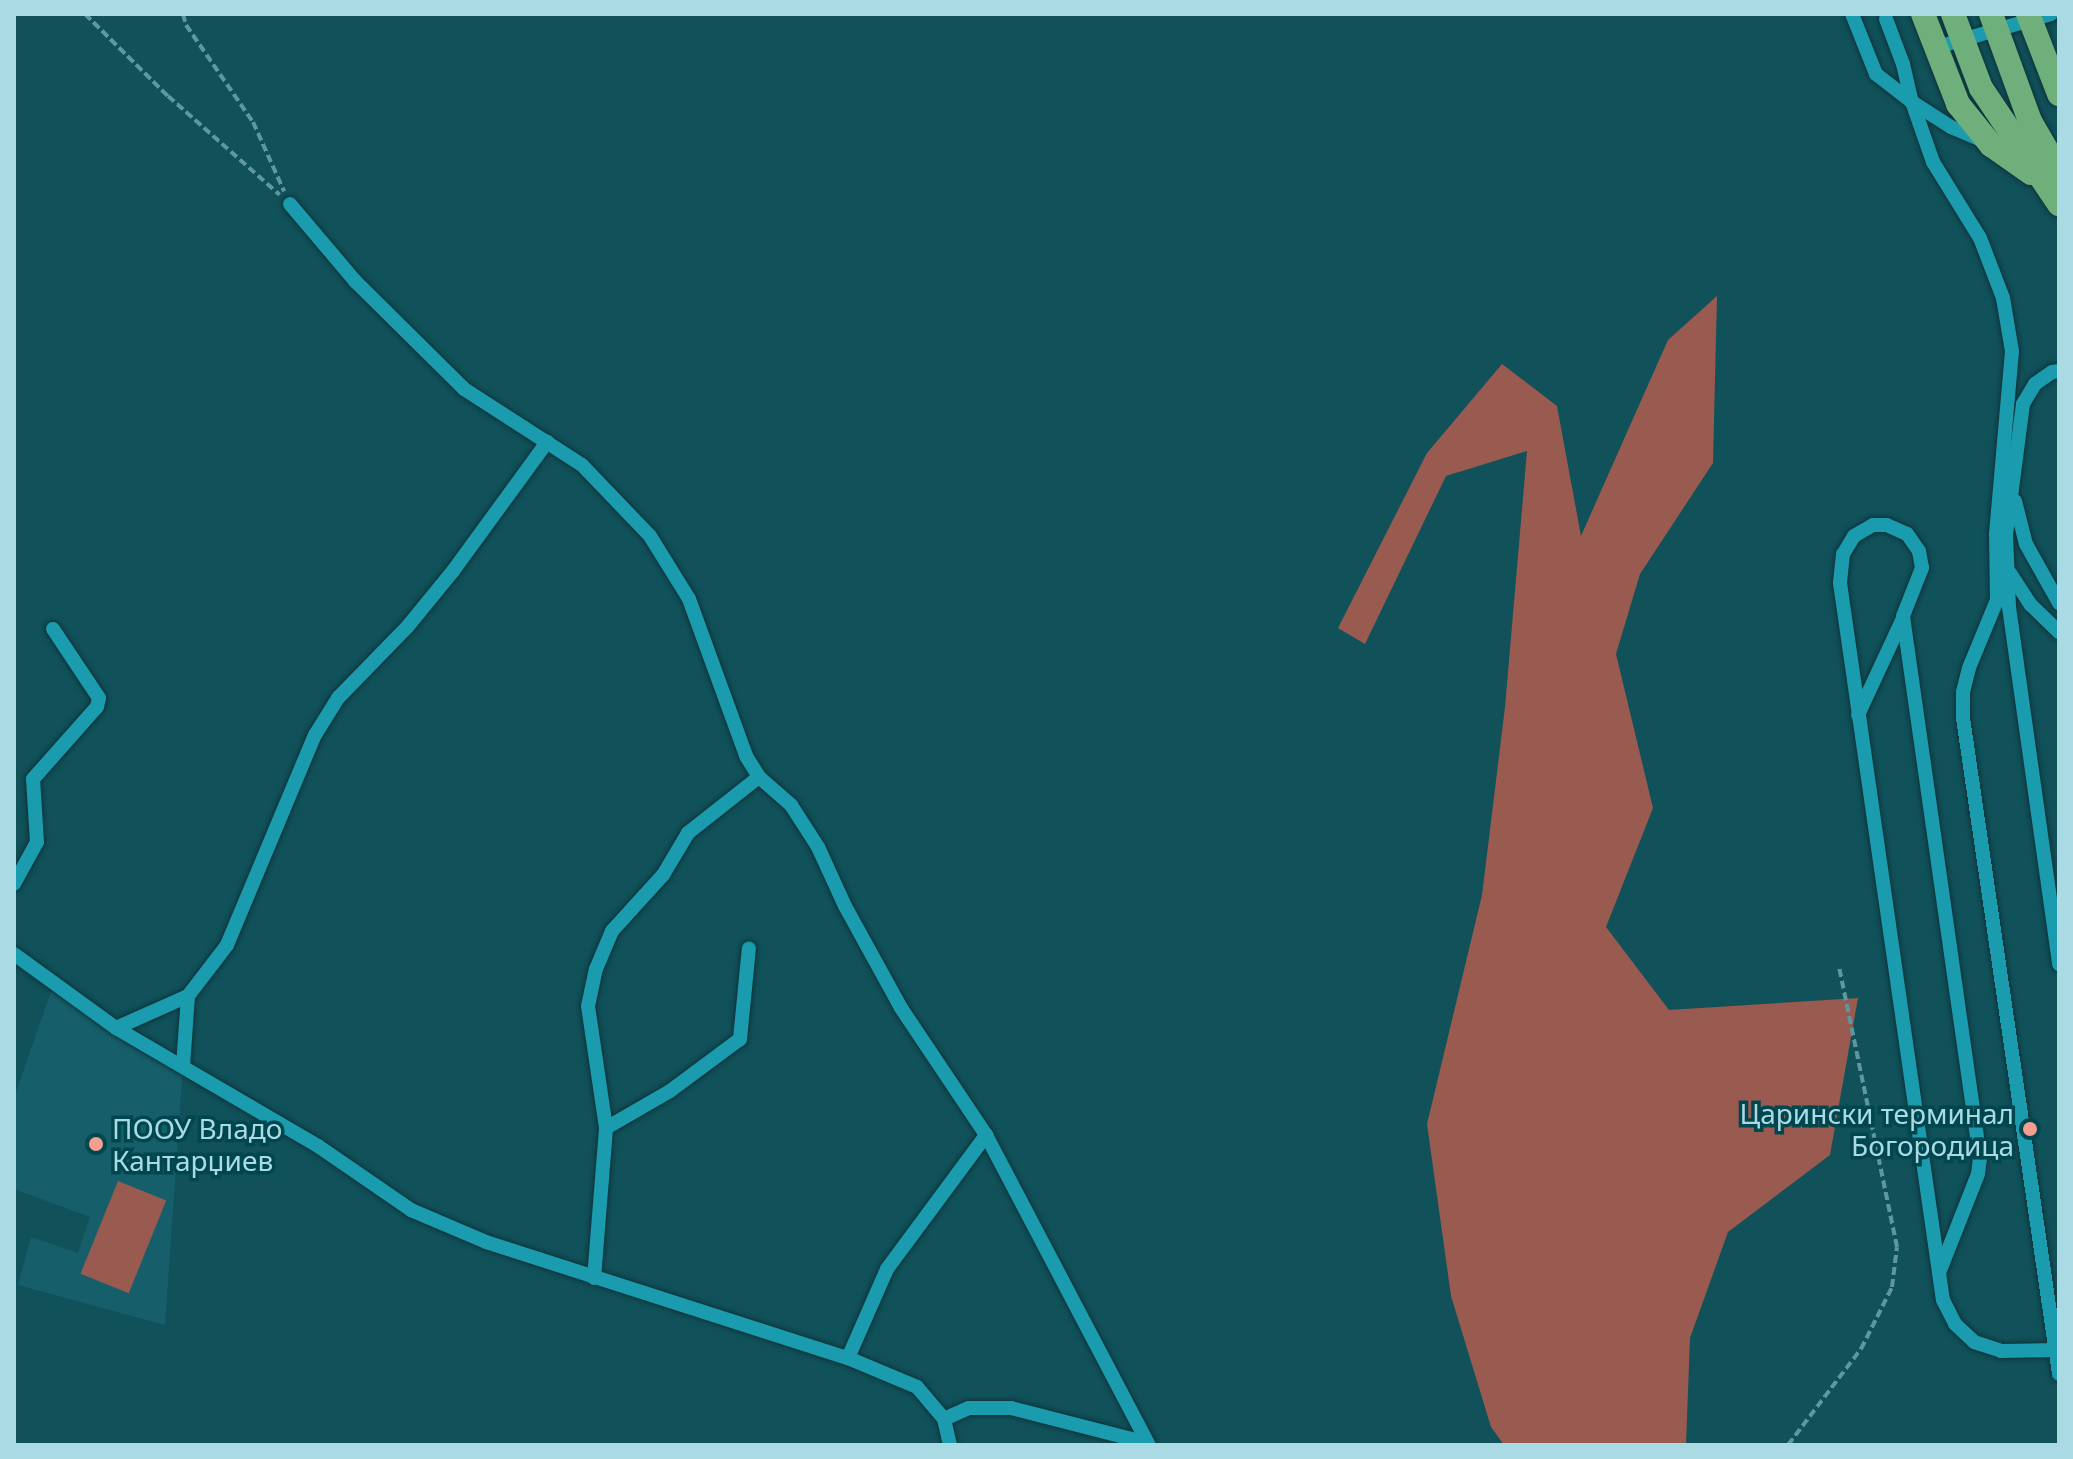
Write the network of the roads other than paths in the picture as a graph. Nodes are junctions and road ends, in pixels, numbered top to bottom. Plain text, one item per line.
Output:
1 (1852, 14) edge
2 (1923, 14) edge
3 (1953, 14) edge
4 (2037, 16) edge
5 (1886, 19) dead end
6 (1994, 22) edge
7 (1961, 40) junction
8 (1934, 48) junction
9 (2059, 94) edge
10 (1912, 102) junction
11 (1991, 145) junction
12 (2052, 177) edge
13 (290, 204) road end
14 (2059, 204) edge
15 (2059, 371) edge
16 (547, 442) junction
17 (2013, 484) junction
18 (2004, 574) junction
19 (2059, 603) edge
20 (1903, 616) junction
21 (53, 629) dead end
22 (2059, 632) edge
23 (1858, 716) junction
24 (759, 777) junction
25 (14, 884) edge
26 (749, 948) dead end
27 (14, 954) edge
28 (2059, 965) edge
29 (188, 996) junction
30 (116, 1028) junction
31 (183, 1066) junction
32 (606, 1128) junction
33 (986, 1135) junction
34 (1939, 1273) junction
35 (594, 1278) junction
36 (2057, 1350) edge
37 (848, 1358) junction
38 (2059, 1374) edge
39 (944, 1419) junction
40 (1148, 1444) edge
41 (950, 1445) edge

1 - 10 street
2 - 8 highway
3 - 7 highway
4 - 6 street
4 - 9 highway
5 - 10 street
6 - 7 street
6 - 12 highway
7 - 8 street
7 - 12 highway
8 - 11 highway
10 - 11 street
10 - 18 street
11 - 12 highway
12 - 14 highway
13 - 16 street
15 - 17 street
16 - 24 street
16 - 29 street
17 - 18 street
17 - 19 street
18 - 22 street
18 - 28 street
18 - 36 street
20 - 23 street
20 - 23 street
20 - 34 street
21 - 25 street
23 - 34 street
24 - 32 street
24 - 33 street
26 - 32 street
27 - 30 street
29 - 30 street
29 - 31 street
30 - 31 street
31 - 35 street
32 - 35 street
33 - 37 street
33 - 40 street
34 - 36 street
35 - 37 street
36 - 38 street
37 - 39 street
39 - 40 street
39 - 41 street

